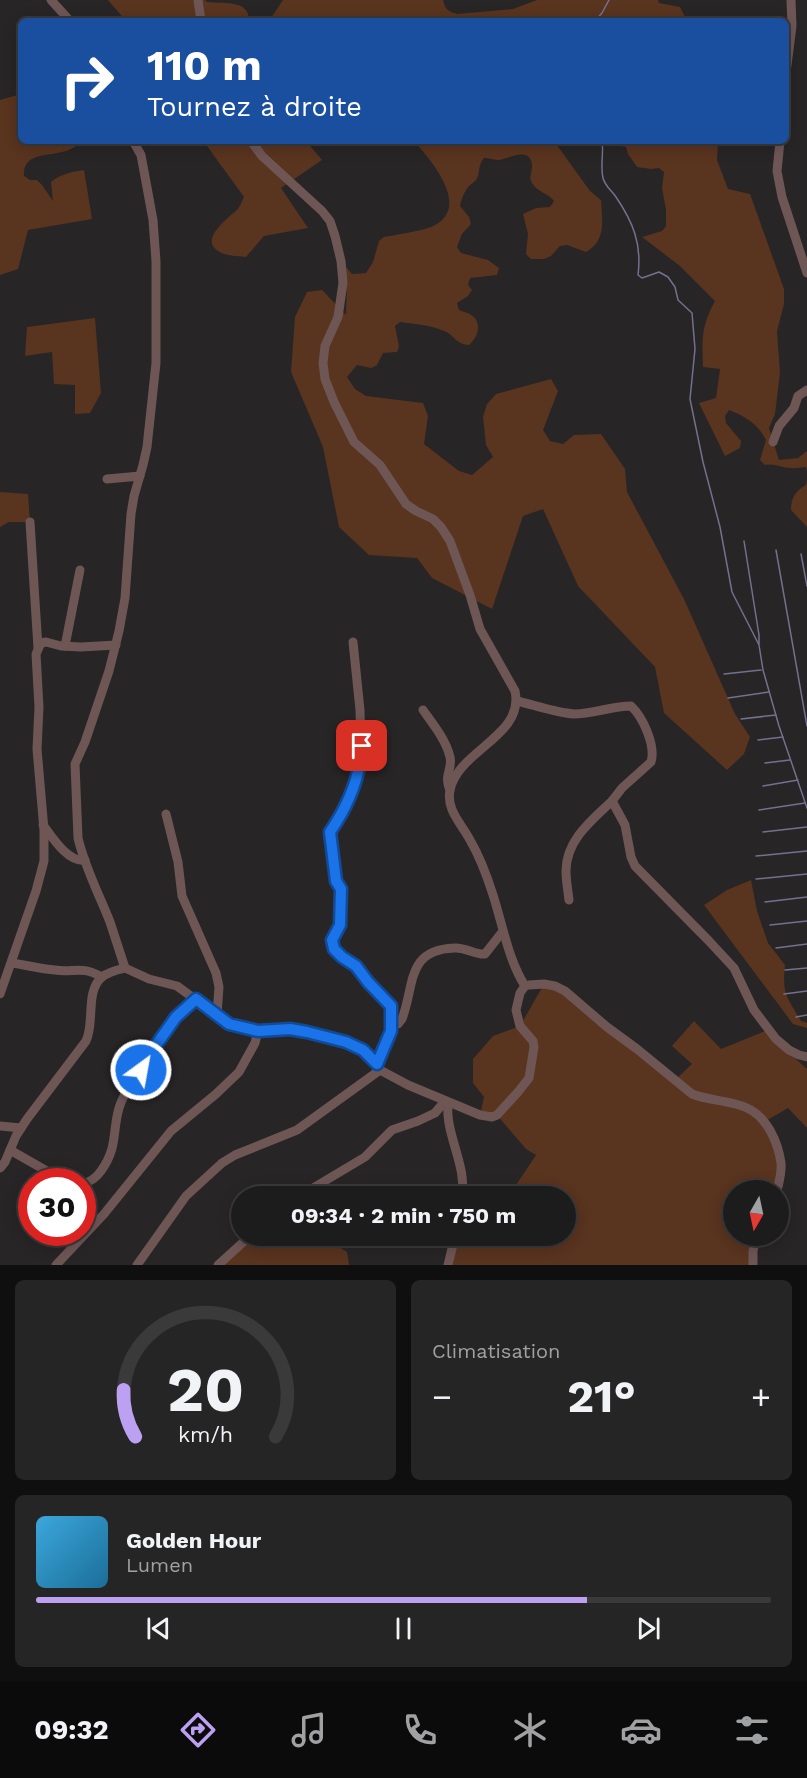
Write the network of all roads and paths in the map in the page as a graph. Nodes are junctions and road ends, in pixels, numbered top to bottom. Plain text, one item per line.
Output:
1 (51, 0) edge
2 (198, 0) edge
3 (791, 0) edge
4 (67, 18) edge
5 (201, 18) edge
6 (789, 50) edge
7 (135, 144) edge
8 (253, 144) edge
9 (780, 144) edge
10 (807, 273) edge
11 (807, 390) edge
12 (773, 442) dead end
13 (140, 476) junction
14 (107, 479) dead end
15 (30, 522) dead end
16 (80, 570) dead end
17 (353, 642) dead end
18 (116, 645) junction
19 (65, 646) junction
20 (38, 648) junction
21 (517, 701) junction
22 (423, 710) dead end
23 (450, 790) junction
24 (612, 801) junction
25 (166, 814) dead end
26 (43, 825) junction
27 (85, 860) junction
28 (569, 900) dead end
29 (503, 931) junction
30 (12, 963) junction
31 (124, 968) junction
32 (102, 977) junction
33 (525, 986) junction
34 (0, 994) edge
35 (196, 999) junction
36 (217, 1015) junction
37 (391, 1026) junction
38 (258, 1031) junction
39 (807, 1057) edge
40 (379, 1067) junction
41 (447, 1102) junction
42 (0, 1126) edge
43 (21, 1128) junction
44 (10, 1150) junction
45 (0, 1168) edge
46 (42, 1168) edge
47 (96, 1178) edge
48 (779, 1180) edge
49 (316, 1186) edge
50 (462, 1186) edge
51 (239, 1246) edge
52 (453, 1246) edge
53 (754, 1246) edge
54 (56, 1265) edge
55 (137, 1265) edge
56 (218, 1265) edge
57 (448, 1265) edge
58 (753, 1265) edge

1 - 4 street
2 - 5 street
3 - 6 street
7 - 13 street
8 - 21 street
9 - 10 street
11 - 12 street
13 - 14 street
13 - 18 street
15 - 20 street
16 - 19 street
17 - 37 street
18 - 19 street
18 - 27 street
19 - 20 street
20 - 26 street
21 - 23 street
21 - 24 street
22 - 23 street
23 - 29 street
24 - 28 street
24 - 39 street
25 - 36 street
26 - 27 street
26 - 30 street
27 - 31 street
29 - 33 street
29 - 37 street
30 - 32 street
30 - 34 street
31 - 32 street
31 - 35 street
32 - 43 street
33 - 41 street
33 - 48 street
35 - 36 street
35 - 47 street
36 - 38 street
37 - 40 street
38 - 40 street
38 - 54 street
40 - 41 street
40 - 55 street
41 - 49 street
41 - 50 street
42 - 43 street
43 - 44 street
44 - 45 street
44 - 46 street
51 - 56 street
52 - 57 street
53 - 58 street

